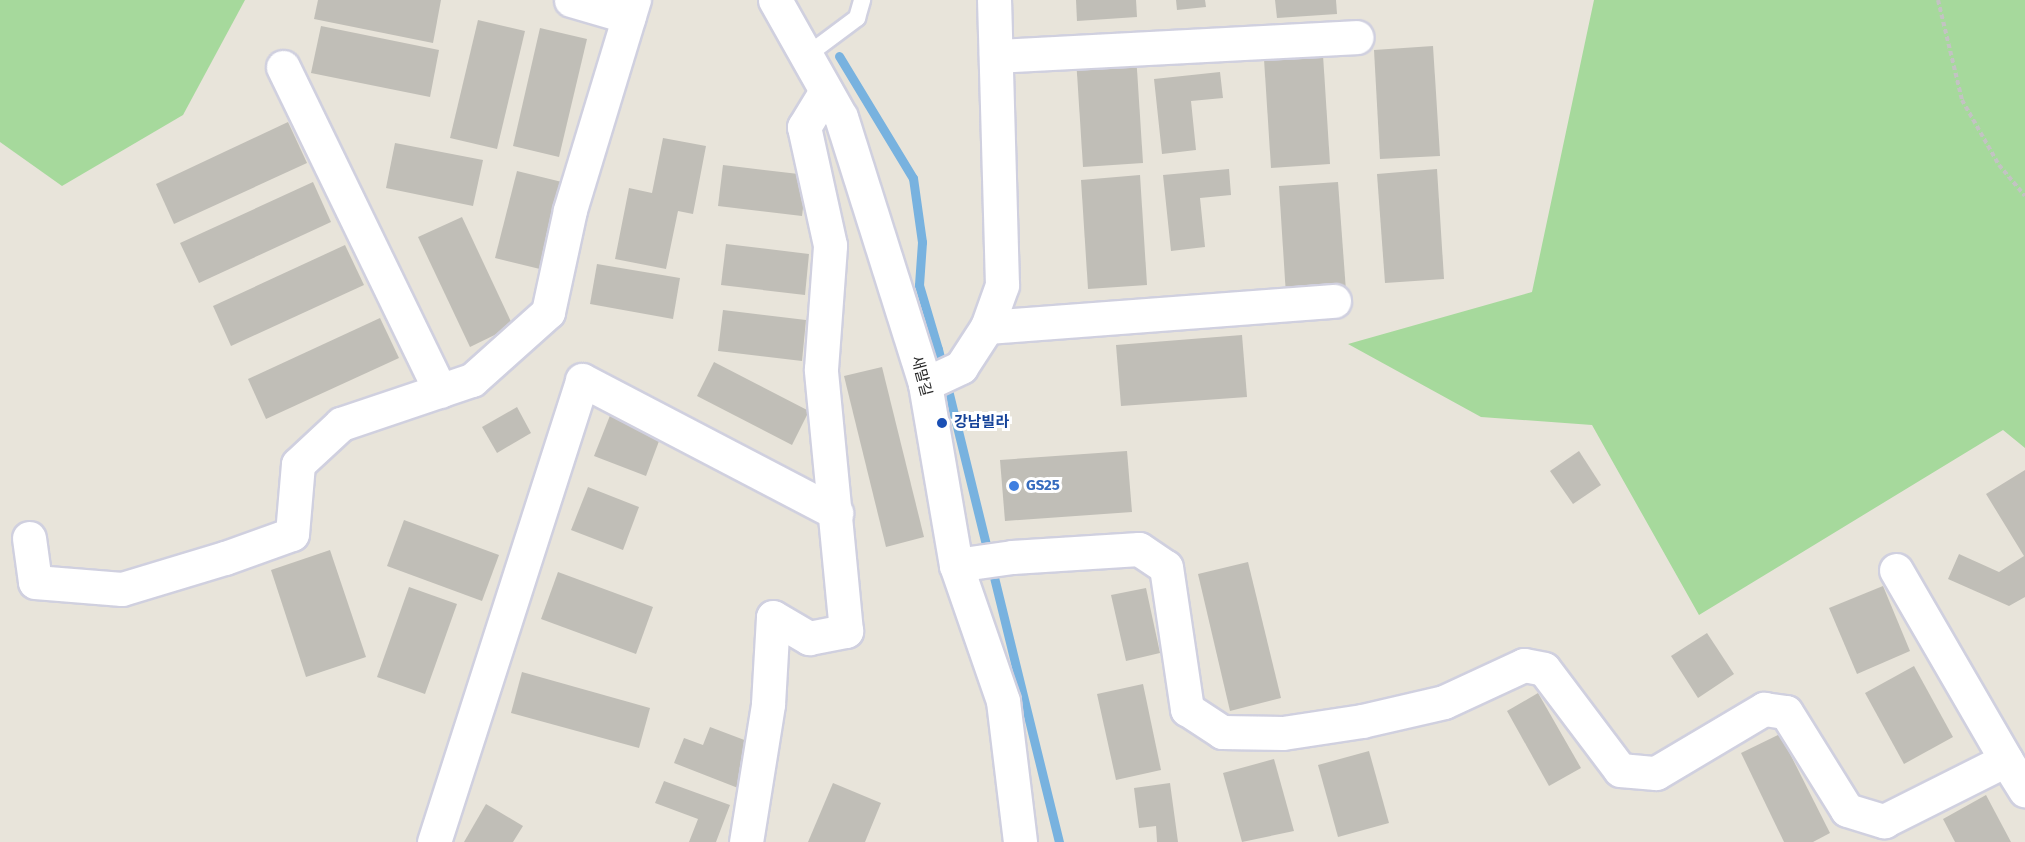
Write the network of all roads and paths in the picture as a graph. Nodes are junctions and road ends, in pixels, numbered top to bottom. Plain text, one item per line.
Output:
1 (571, 0) edge
2 (775, 0) edge
3 (862, 0) edge
4 (994, 0) edge
5 (1938, 0) edge
6 (632, 9) edge
7 (1356, 37) dead end
8 (806, 56) junction
9 (996, 56) junction
10 (283, 67) dead end
11 (826, 91) junction
12 (2025, 196) edge
13 (1334, 301) dead end
14 (987, 327) junction
15 (926, 384) junction
16 (440, 391) junction
17 (836, 513) junction
18 (29, 538) dead end
19 (956, 565) junction
20 (1896, 570) dead end
21 (2007, 760) junction
22 (2025, 791) edge
23 (434, 842) edge
24 (746, 842) edge
25 (1020, 842) edge

1 - 6 street
2 - 8 street, 새말길
3 - 8 lane
4 - 9 street
5 - 12 path
6 - 16 street
7 - 9 street
8 - 11 street, 새말길
9 - 14 street
10 - 16 street
11 - 15 street, 새말길
11 - 17 street
13 - 14 street
14 - 15 street
15 - 19 street, 새말길
16 - 18 street
17 - 23 street
17 - 24 street
19 - 21 street
19 - 25 street, 새말길
20 - 21 street
21 - 22 street

